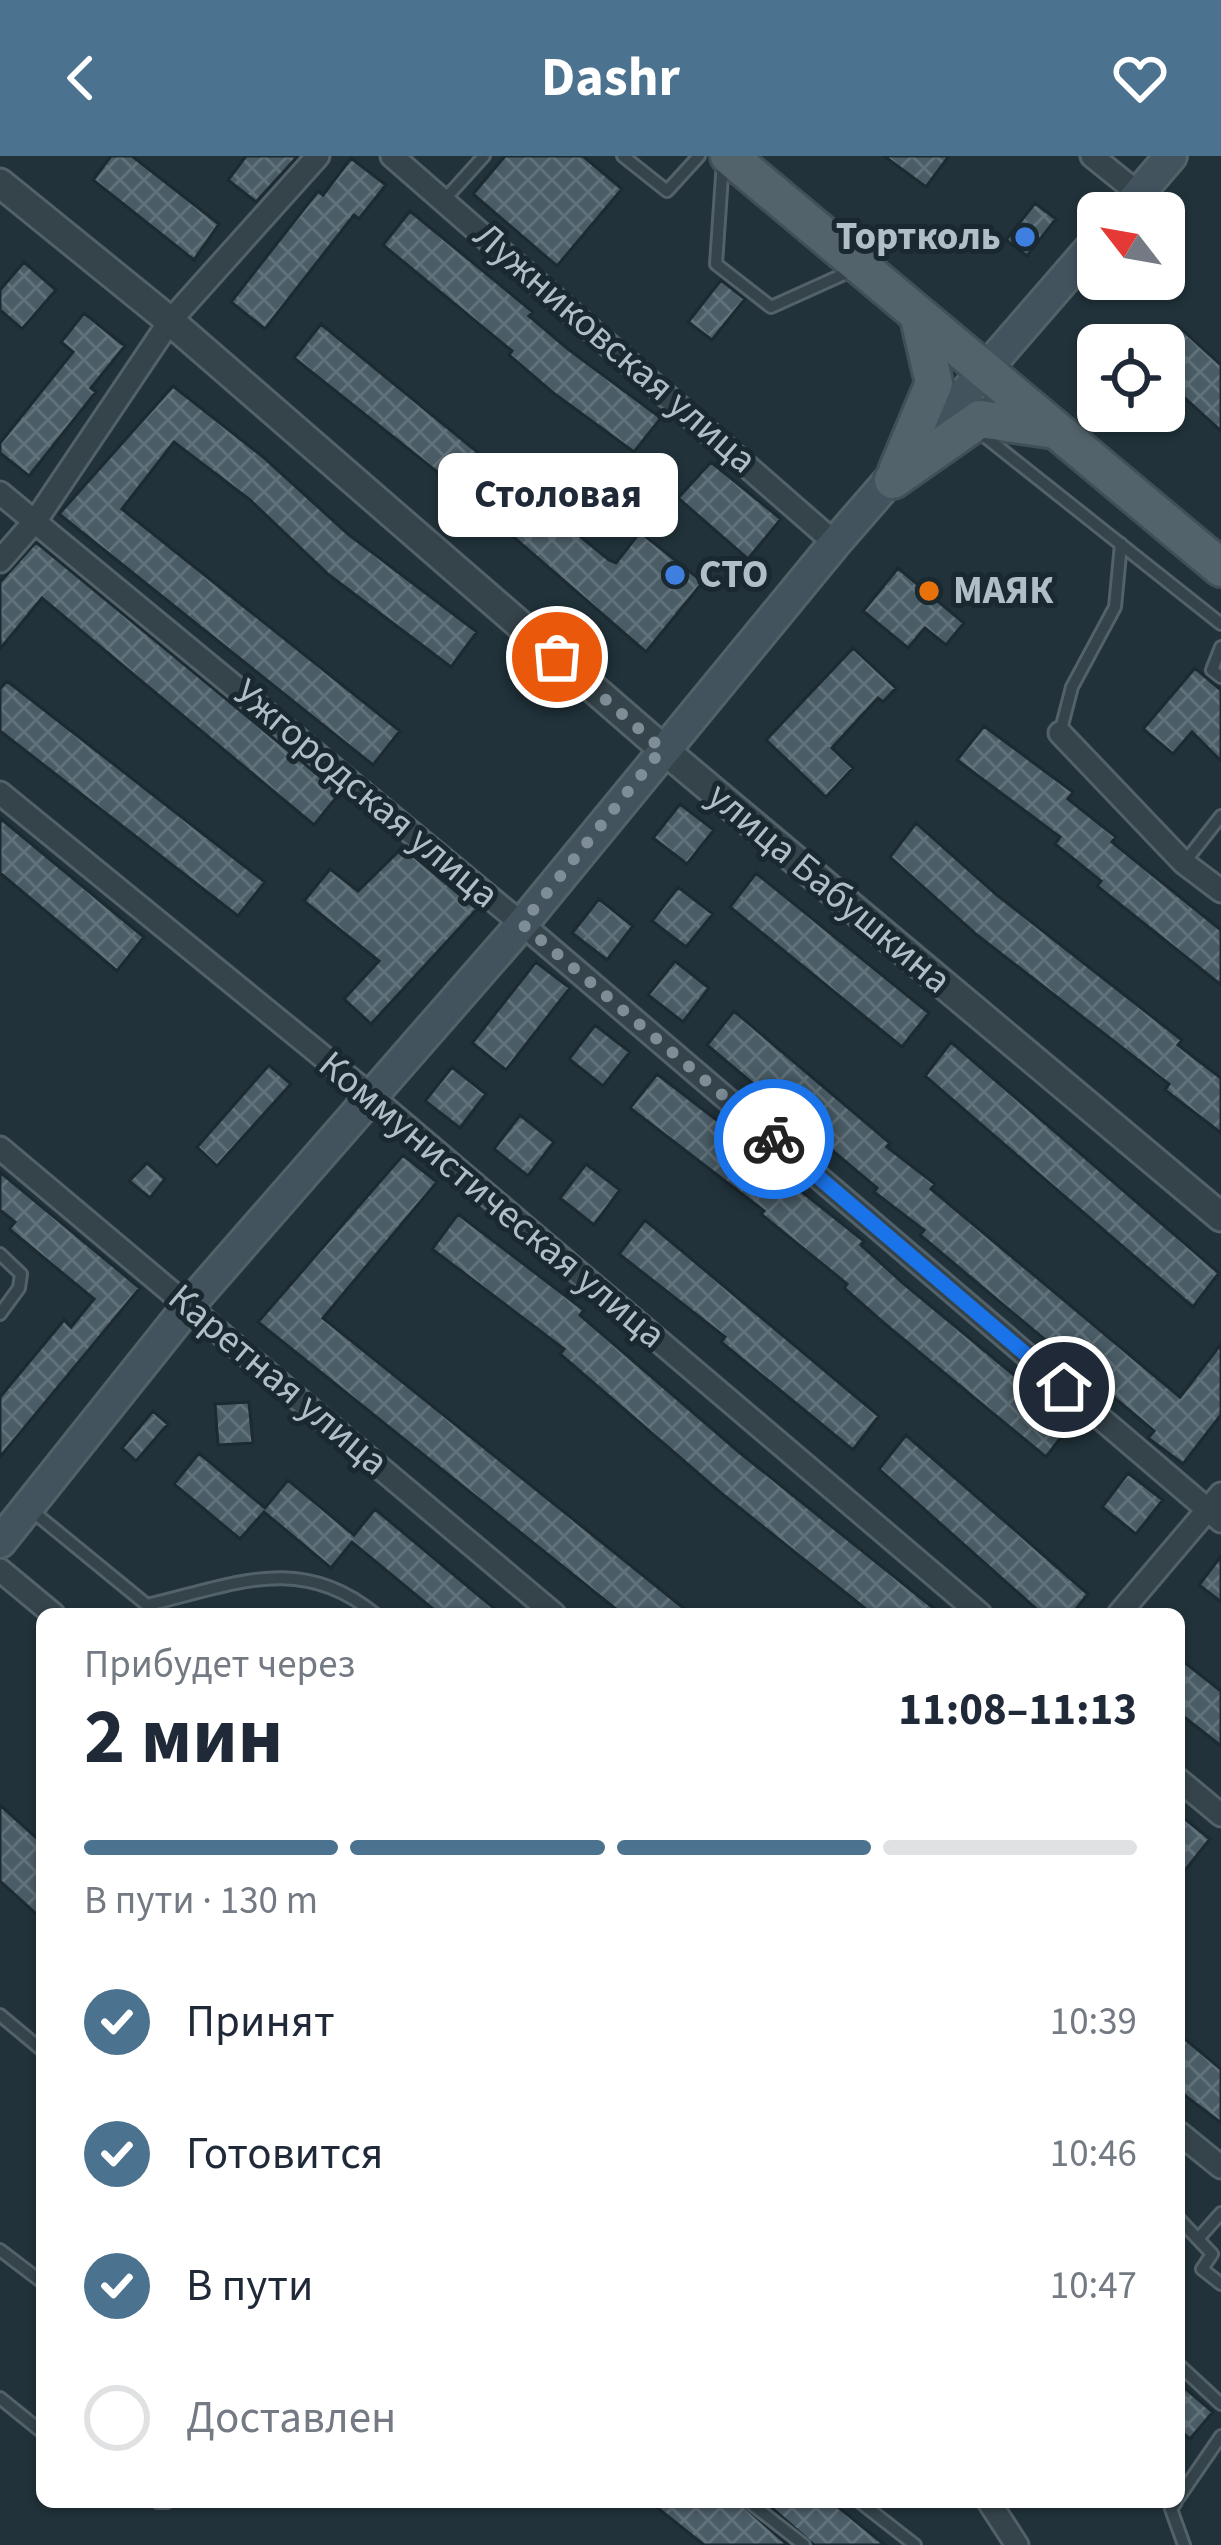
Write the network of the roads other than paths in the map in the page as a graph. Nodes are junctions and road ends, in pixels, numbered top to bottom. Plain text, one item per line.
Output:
1 (318, 156) edge
2 (392, 156) edge
3 (484, 156) edge
4 (623, 156) edge
5 (699, 156) edge
6 (726, 156) edge
7 (768, 156) edge
8 (1092, 156) edge
9 (1171, 156) edge
10 (0, 183) edge
11 (1121, 192) edge
12 (1141, 192) edge
13 (446, 199) junction
14 (1077, 264) edge
15 (862, 266) junction
16 (918, 313) junction
17 (170, 321) junction
18 (992, 359) junction
19 (970, 425) junction
20 (1059, 431) junction
21 (893, 480) junction
22 (0, 493) edge
23 (36, 520) junction
24 (1221, 538) edge
25 (835, 543) junction
26 (1121, 544) junction
27 (0, 561) edge
28 (1221, 568) edge
29 (1221, 624) edge
30 (1221, 647) edge
31 (1221, 677) edge
32 (1060, 733) joint
33 (662, 749) junction
34 (0, 793) edge
35 (1221, 815) edge
36 (1184, 862) junction
37 (1221, 891) edge
38 (522, 924) junction
39 (370, 1095) junction
40 (0, 1148) edge
41 (1221, 1217) edge
42 (0, 1254) edge
43 (190, 1304) junction
44 (0, 1314) edge
45 (1217, 1508) edge
46 (11, 1522) edge
47 (0, 1570) edge
48 (45, 1608) edge
49 (368, 1608) edge
50 (547, 1608) edge
51 (973, 1608) edge
52 (1125, 1608) edge
53 (1185, 1785) edge
54 (1221, 1815) edge
55 (0, 2014) edge
56 (36, 2045) edge
57 (1185, 2138) edge
58 (1221, 2168) edge
59 (1221, 2212) edge
60 (1185, 2225) edge
61 (1198, 2239) junction
62 (0, 2250) edge
63 (36, 2277) edge
64 (1221, 2284) edge
65 (1185, 2371) edge
66 (0, 2398) edge
67 (1221, 2404) edge
68 (36, 2427) edge
69 (1221, 2436) edge
70 (1185, 2488) edge
71 (756, 2508) edge
72 (868, 2508) edge
73 (992, 2508) edge
74 (1172, 2508) edge
75 (803, 2545) edge
76 (915, 2545) edge
77 (1017, 2545) edge
78 (1184, 2545) edge

1 - 17 street
2 - 13 street, Лужниковская улица
3 - 13 lane
4 - 5 lane
6 - 15 main road
6 - 15 lane
7 - 18 main road
8 - 11 street
9 - 12 main road
10 - 17 street, улица Бабушкина
13 - 25 street, Лужниковская улица
14 - 18 main road
15 - 16 main road
16 - 18 main road
16 - 21 main road
17 - 23 street
17 - 33 street, улица Бабушкина
18 - 20 main road
18 - 21 main road
18 - 24 main road
19 - 20 main road
19 - 21 main road
19 - 26 lane
20 - 28 main road
21 - 25 main road
22 - 23 street, Ужгородская улица
23 - 27 street
23 - 38 street, Ужгородская улица
25 - 33 main road
26 - 29 lane
26 - 32 lane
30 - 31 lane
32 - 36 street
33 - 38 main road
33 - 41 street, улица Бабушкина
34 - 39 street, Коммунистическая улица
35 - 36 lane
36 - 37 street
38 - 39 main road
38 - 45 street, Ужгородская улица
39 - 43 main road
39 - 51 street, Коммунистическая улица
40 - 43 street, Каретная улица
42 - 44 lane
43 - 46 main road
43 - 50 street, Каретная улица
45 - 52 street
46 - 49 lane
47 - 48 street
53 - 54 street
55 - 56 lane
57 - 58 street
59 - 61 lane
60 - 61 lane
61 - 64 lane
62 - 63 lane
65 - 67 lane
66 - 68 lane
69 - 70 lane
71 - 75 lane
72 - 76 lane
73 - 77 street
74 - 78 lane

